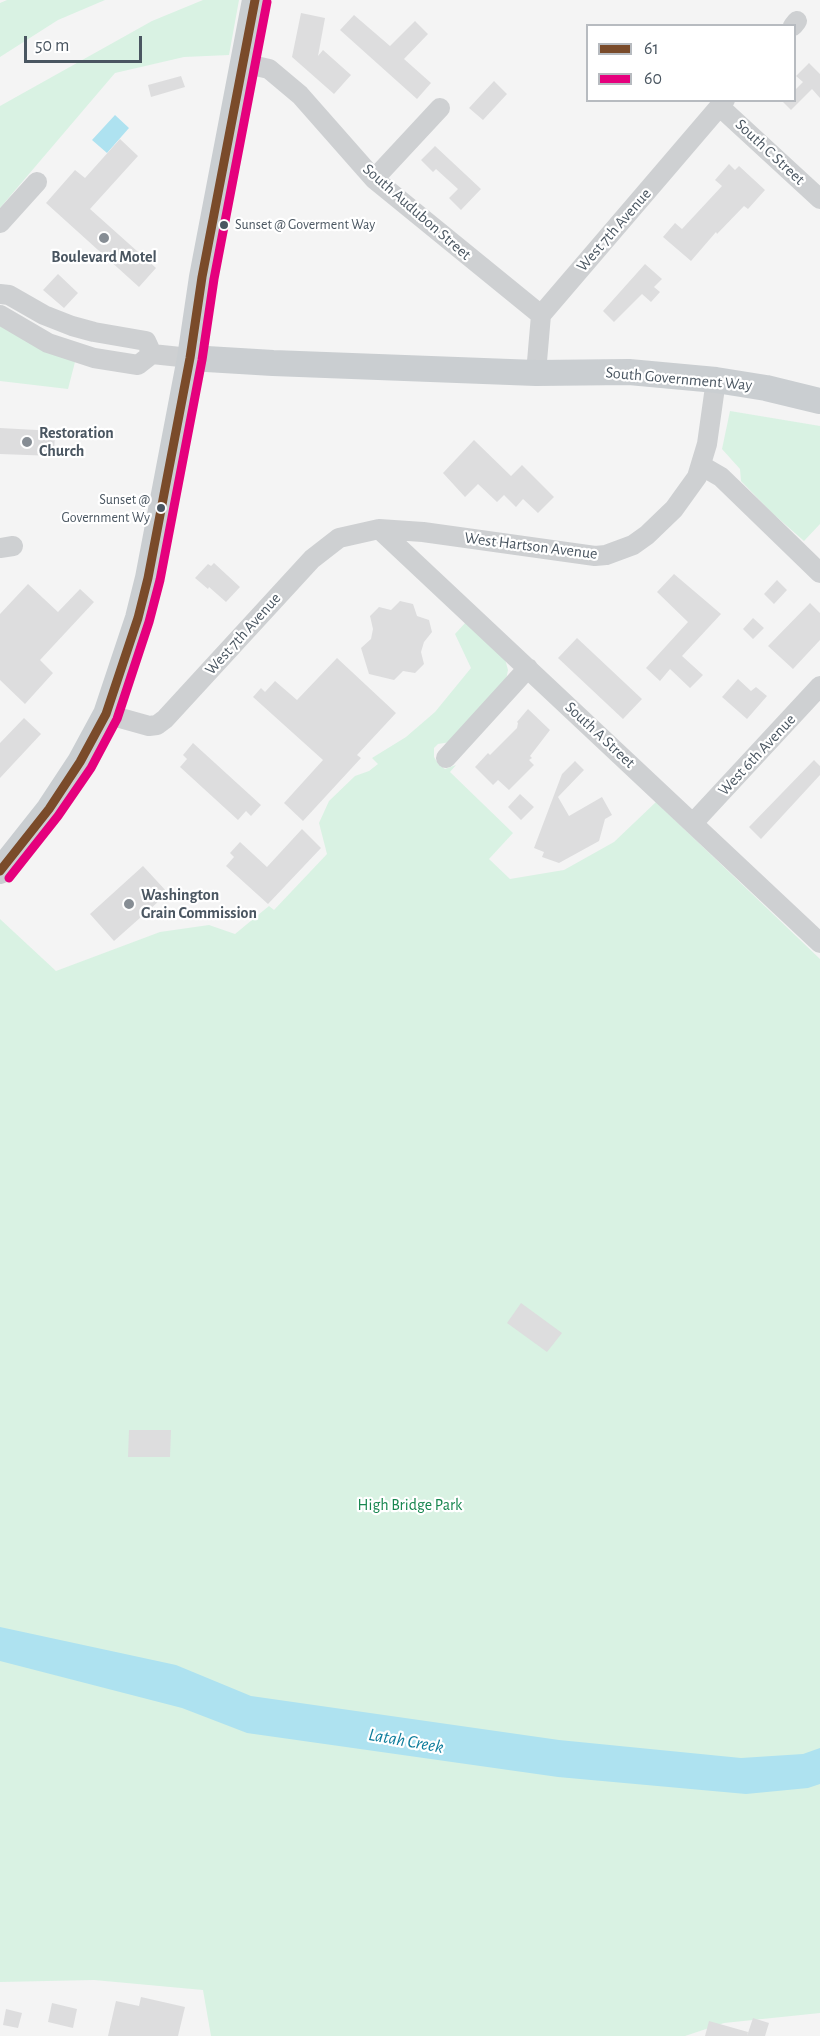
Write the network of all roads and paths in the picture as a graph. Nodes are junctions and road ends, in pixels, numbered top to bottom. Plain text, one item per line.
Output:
1 (255, 0) edge
2 (243, 63) junction
3 (722, 103) edge
4 (440, 108) dead end
5 (374, 179) junction
6 (37, 182) dead end
7 (820, 198) edge
8 (0, 223) edge
9 (0, 294) edge
10 (0, 315) edge
11 (541, 315) junction
12 (152, 354) junction
13 (190, 358) junction
14 (536, 373) junction
15 (716, 380) junction
16 (819, 396) edge
17 (702, 466) junction
18 (379, 529) junction
19 (820, 573) edge
20 (528, 668) junction
21 (820, 686) edge
22 (106, 714) junction
23 (446, 758) dead end
24 (693, 823) junction
25 (0, 871) edge
26 (820, 943) edge

1 - 2 main road
2 - 5 street, South Audubon Street
2 - 13 main road
3 - 7 street, South C Street
3 - 11 street, West 7th Avenue
4 - 5 street
5 - 11 street, South Audubon Street
6 - 8 street
9 - 12 street
10 - 12 street
11 - 14 street
12 - 13 street
13 - 14 main road, South Government Way
13 - 22 main road
14 - 15 main road, South Government Way
15 - 16 main road, South Government Way
15 - 17 street, West Hartson Avenue
17 - 18 street, West Hartson Avenue
17 - 19 street
18 - 20 street, South A Street
18 - 22 street, West 7th Avenue
20 - 23 street
20 - 24 street, South A Street
21 - 24 street, West 6th Avenue
22 - 25 main road
24 - 26 street, South A Street

